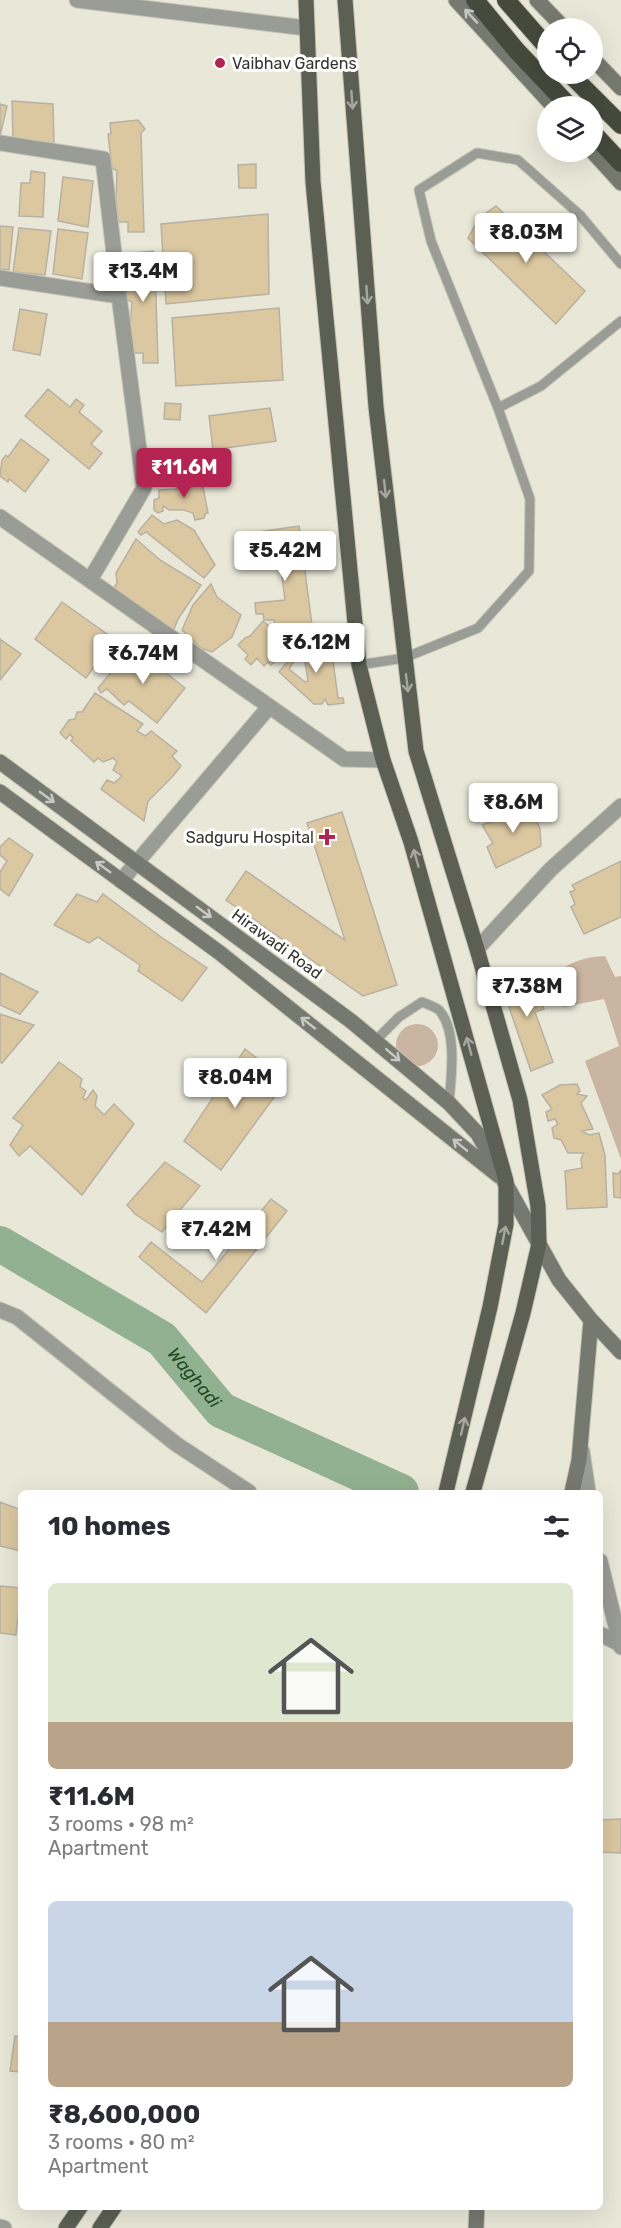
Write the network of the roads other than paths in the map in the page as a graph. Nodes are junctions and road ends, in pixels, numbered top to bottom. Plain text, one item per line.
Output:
1 (77, 0) edge
2 (306, 0) edge
3 (345, 0) edge
4 (456, 0) edge
5 (475, 0) edge
6 (506, 0) edge
7 (537, 0) edge
8 (554, 18) edge
9 (306, 28) junction
10 (537, 35) edge
11 (603, 69) edge
12 (580, 84) edge
13 (621, 88) edge
14 (544, 96) edge
15 (560, 96) edge
16 (621, 125) edge
17 (0, 143) edge
18 (603, 144) edge
19 (602, 162) edge
20 (621, 163) edge
21 (621, 183) edge
22 (621, 264) edge
23 (0, 278) edge
24 (119, 296) junction
25 (621, 321) edge
26 (498, 408) junction
27 (0, 517) edge
28 (90, 580) junction
29 (404, 658) junction
30 (359, 664) junction
31 (269, 707) junction
32 (383, 760) junction
33 (0, 762) edge
34 (0, 792) edge
35 (621, 806) edge
36 (136, 862) junction
37 (122, 881) junction
38 (477, 949) junction
39 (376, 1040) junction
40 (449, 1103) junction
41 (506, 1181) junction
42 (539, 1244) junction
43 (0, 1310) edge
44 (591, 1320) junction
45 (621, 1352) edge
46 (580, 1441) junction
47 (448, 1488) edge
48 (246, 1490) edge
49 (473, 1490) edge
50 (572, 1490) edge
51 (588, 1490) edge
52 (603, 1574) edge
53 (603, 1635) edge
54 (619, 1640) edge
55 (78, 2210) edge
56 (112, 2210) edge
57 (477, 2210) edge
58 (66, 2228) edge
59 (100, 2228) edge
60 (476, 2228) edge

1 - 9 street
2 - 9 main road
3 -> 29 main road
14 -> 4 street
5 - 15 highway
6 - 10 highway
7 - 8 street
9 - 30 main road
11 - 13 street
12 - 16 highway
17 - 24 street
18 - 20 highway
19 - 21 street
22 - 26 lane
23 - 24 street
24 - 28 street
25 - 26 lane
26 - 29 lane
27 - 28 street
28 - 31 street
29 - 30 lane
29 -> 38 main road
30 - 32 main road
31 - 32 street
31 - 36 street
41 -> 32 main road
33 -> 36 street, Hirawadi Road
37 -> 34 street
35 - 38 street
36 - 37 street
36 -> 39 street, Hirawadi Road
41 -> 37 street
38 - 42 main road
39 -> 40 street, Hirawadi Road
39 - 40 lane
40 - 41 street, Hirawadi Road
41 - 42 street, Hirawadi Road
47 -> 41 main road
42 - 44 street, Hirawadi Road
42 - 49 main road
43 - 48 street
44 - 45 street, Hirawadi Road
44 - 46 street
46 - 50 street
46 - 51 street
52 - 54 street
53 - 54 street
55 - 58 main road
56 - 59 main road
57 - 60 street

